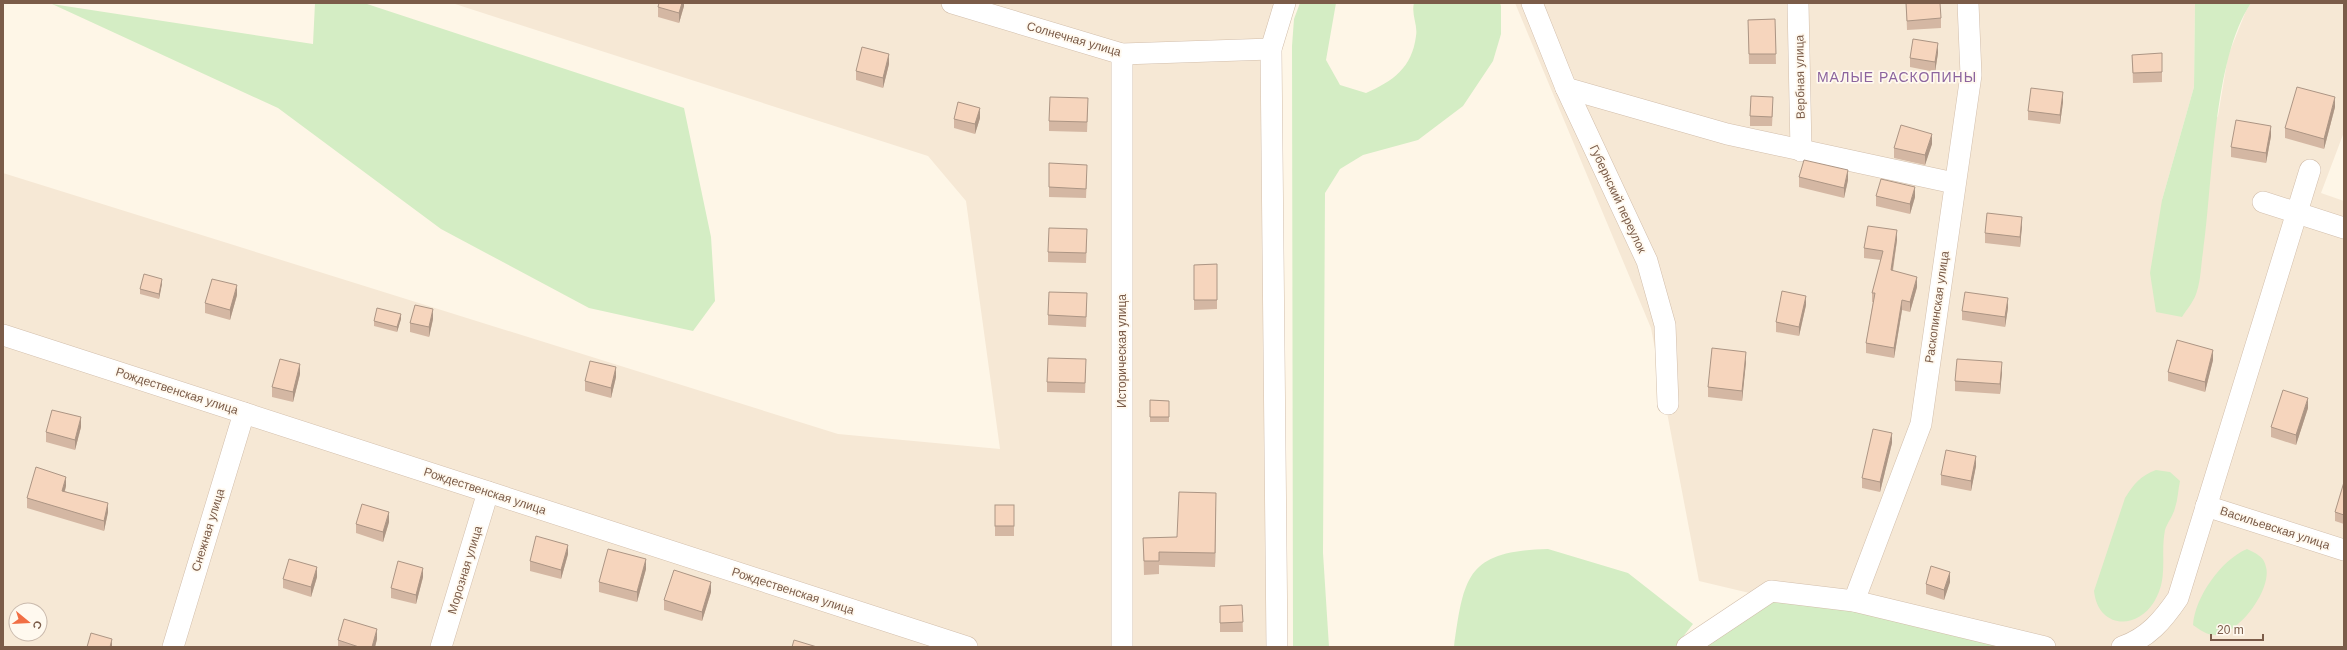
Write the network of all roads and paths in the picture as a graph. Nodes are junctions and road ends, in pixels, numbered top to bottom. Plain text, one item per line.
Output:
1 (952, 3) edge
2 (1285, 3) edge
3 (1532, 3) edge
4 (1798, 3) edge
5 (1968, 3) edge
6 (1270, 49) junction
7 (1122, 54) junction
8 (1566, 88) junction
9 (1801, 151) junction
10 (2310, 170) dead end
11 (1954, 183) junction
12 (2263, 202) dead end
13 (2298, 213) junction
14 (2344, 228) edge
15 (3, 335) edge
16 (1668, 404) dead end
17 (244, 413) junction
18 (488, 492) junction
19 (2206, 506) junction
20 (2344, 550) edge
21 (1854, 601) junction
22 (173, 647) edge
23 (441, 647) edge
24 (967, 647) edge
25 (1122, 647) edge
26 (1277, 647) edge
27 (1687, 647) edge
28 (2046, 647) edge
29 (2122, 647) edge

1 - 7 street, Солнечная улица
2 - 6 street
3 - 8 street, Губернский переулок
4 - 9 street, Вербная улица
5 - 11 street, Раскопинская улица
6 - 7 street, Солнечная улица
6 - 26 street
7 - 25 street, Историческая улица
8 - 9 street
8 - 16 street, Губернский переулок
9 - 11 street
10 - 13 street
11 - 21 street, Раскопинская улица
12 - 13 street
13 - 14 street
13 - 19 street
15 - 17 street, Рождественская улица
17 - 18 street, Рождественская улица
17 - 22 street, Снежная улица
18 - 23 street, Морозная улица
18 - 24 street, Рождественская улица
19 - 20 street, Васильевская улица
19 - 29 street
21 - 27 street
21 - 28 street

